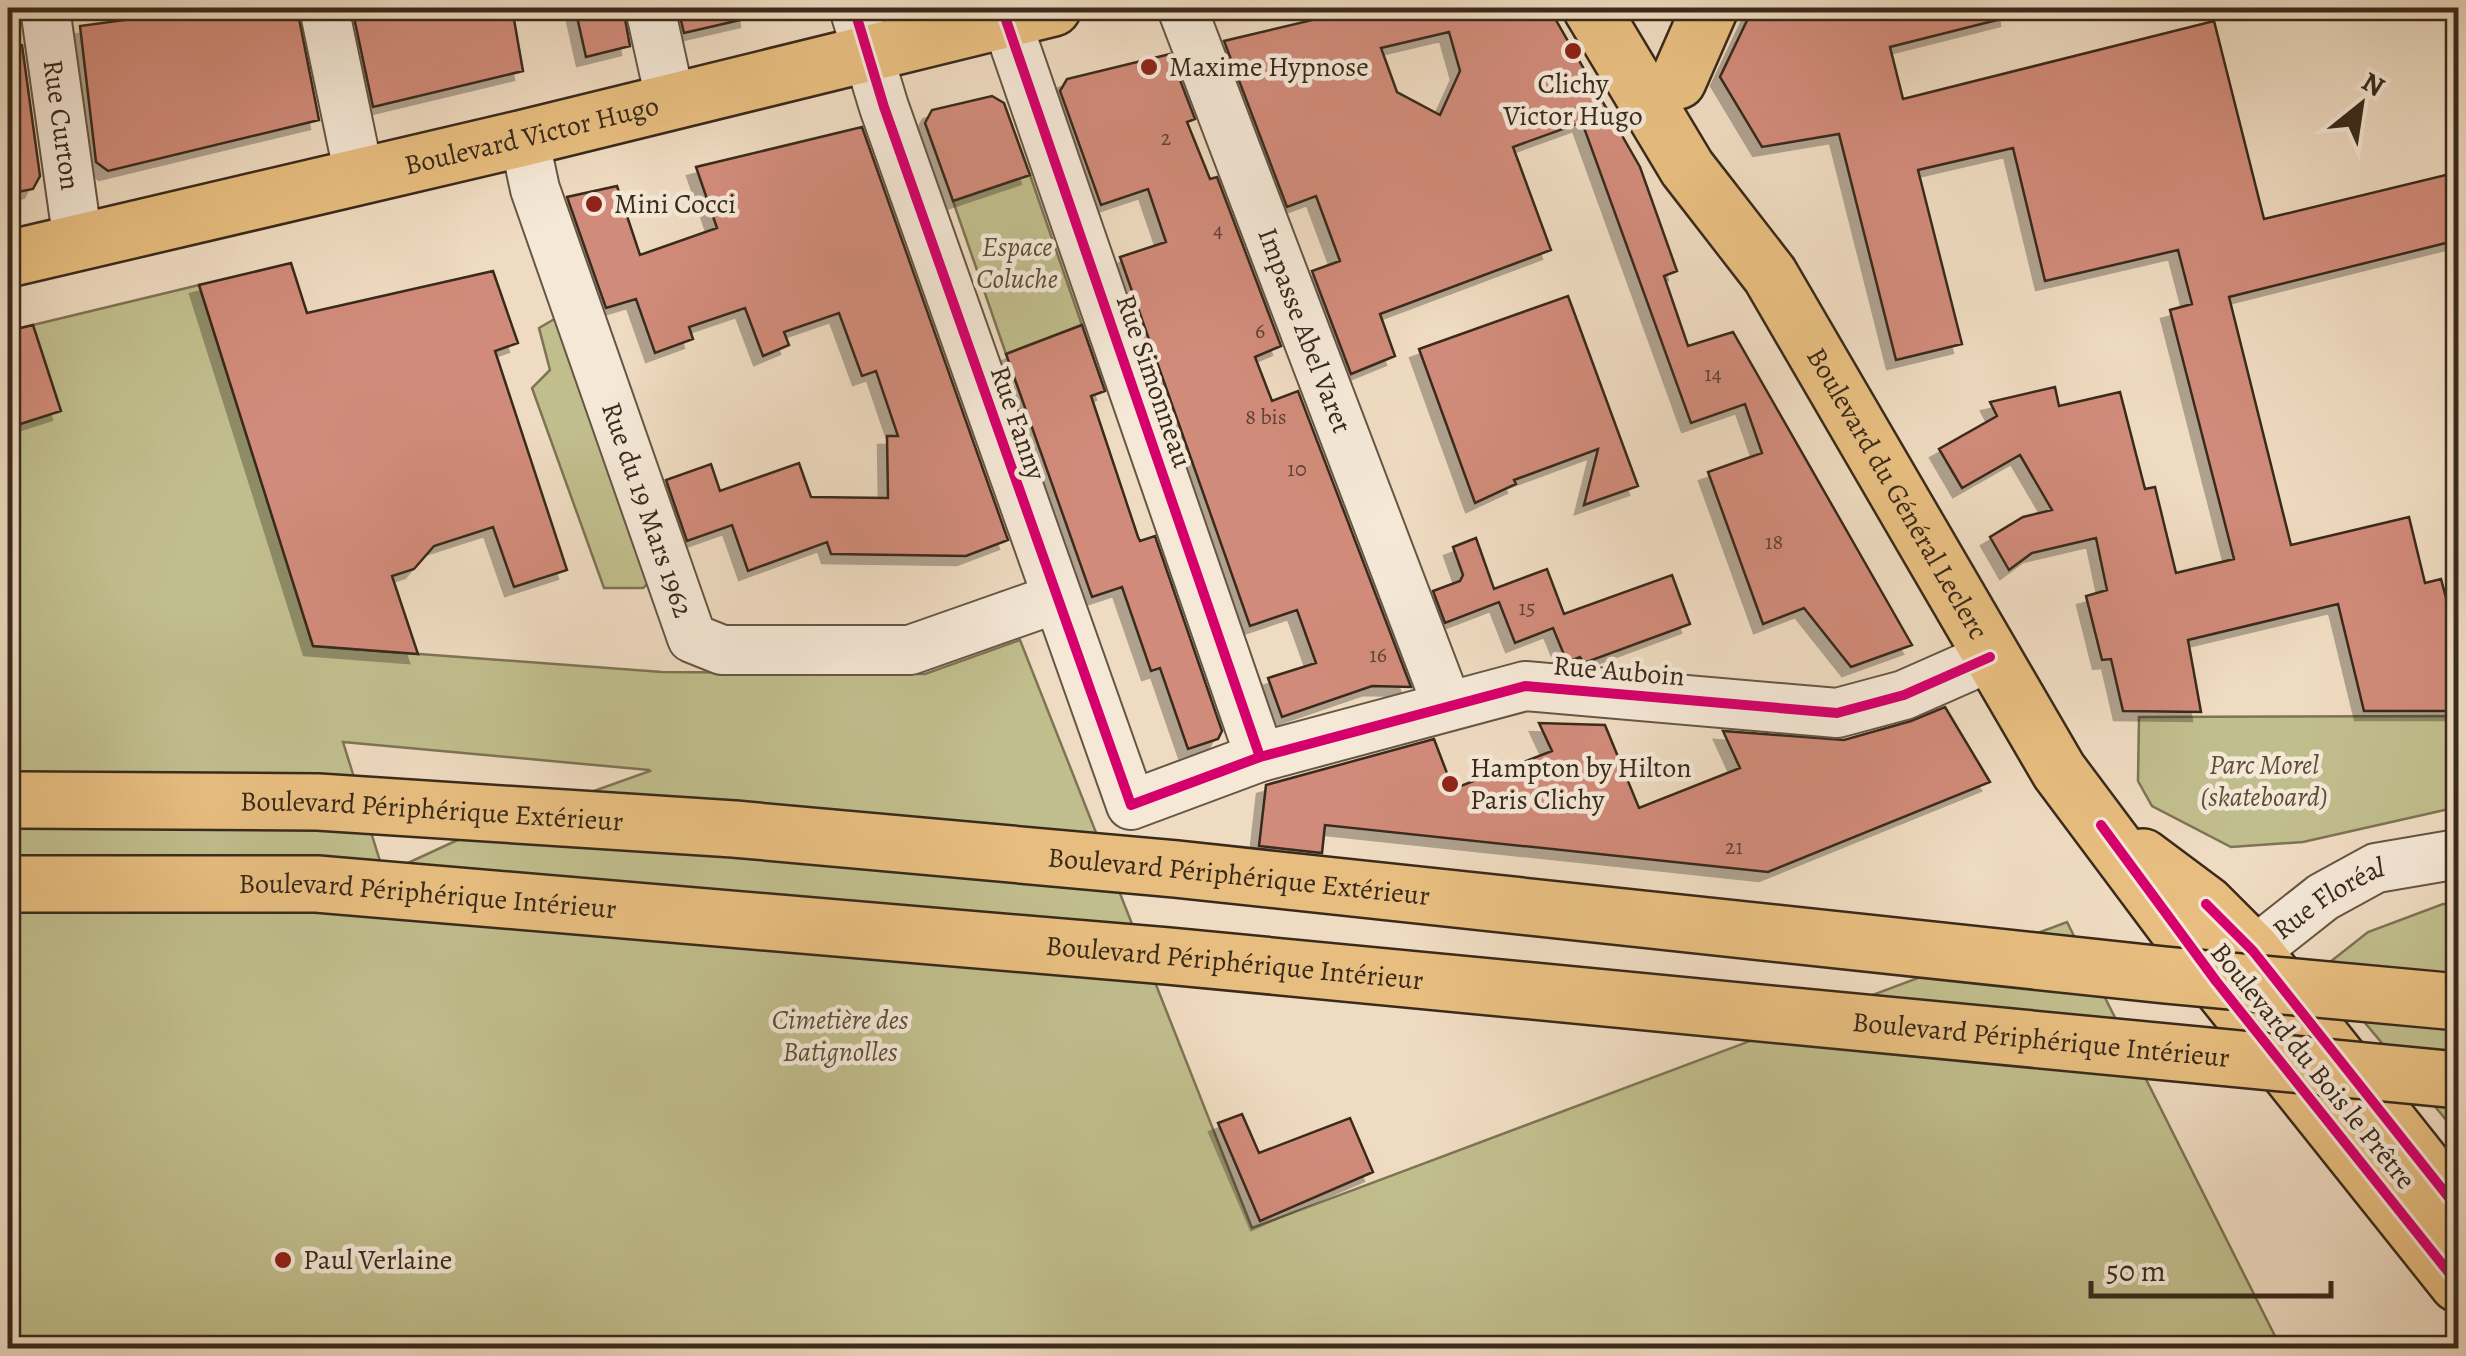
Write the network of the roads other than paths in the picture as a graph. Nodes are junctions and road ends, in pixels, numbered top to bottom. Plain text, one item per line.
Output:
1 (45, 8) edge
2 (324, 8) edge
3 (650, 8) edge
4 (1182, 8) edge
5 (1591, 8) edge
6 (1635, 8) edge
7 (1710, 8) edge
8 (1030, 14) edge
9 (861, 30) edge
10 (1678, 80) junction
11 (671, 103) junction
12 (524, 138) junction
13 (359, 175) junction
14 (78, 242) junction
15 (8, 259) edge
16 (1760, 260) junction
17 (1056, 600) junction
18 (1990, 657) junction
19 (1446, 706) junction
20 (1260, 757) junction
21 (17, 800) dead end
22 (1131, 805) joint
23 (2101, 825) junction
24 (2458, 854) edge
25 (8, 884) edge
26 (2235, 966) junction
27 (2458, 1002) edge
28 (2458, 1080) edge
29 (2458, 1209) edge
30 (2458, 1284) edge

1 - 14 street, Rue Curton
2 - 13 street
3 - 11 street
4 - 19 street, Impasse Abel Varet
5 - 16 main road, Boulevard du Général Leclerc
6 - 10 main road, Boulevard du Général Leclerc
7 - 10 main road
8 - 9 main road, Boulevard Victor Hugo
8 - 20 street, Rue Simonneau
9 - 11 main road, Boulevard Victor Hugo
9 - 17 street, Rue Fanny
10 - 16 main road, Boulevard du Général Leclerc
11 - 12 main road, Boulevard Victor Hugo
12 - 13 main road, Boulevard Victor Hugo
12 - 17 street, Rue du 19 Mars 1962
13 - 14 main road, Boulevard Victor Hugo
14 - 15 main road, Boulevard Victor Hugo
16 - 18 main road, Boulevard du Général Leclerc
17 - 22 street, Rue Fanny
18 - 19 street, Rue Auboin
18 - 23 main road, Boulevard du Général Leclerc
19 - 20 street, Rue Auboin
20 - 22 street, Rue Auboin
21 - 27 main road, Boulevard Périphérique Extérieur, bridge
23 - 26 main road, Boulevard du Bois le Prêtre
23 - 26 main road, Boulevard du Bois le Prêtre
24 - 26 street, Rue Floréal
25 - 28 main road, Boulevard Périphérique Intérieur, bridge
26 - 29 main road, Boulevard du Bois le Prêtre
26 - 30 main road, Boulevard du Bois le Prêtre

